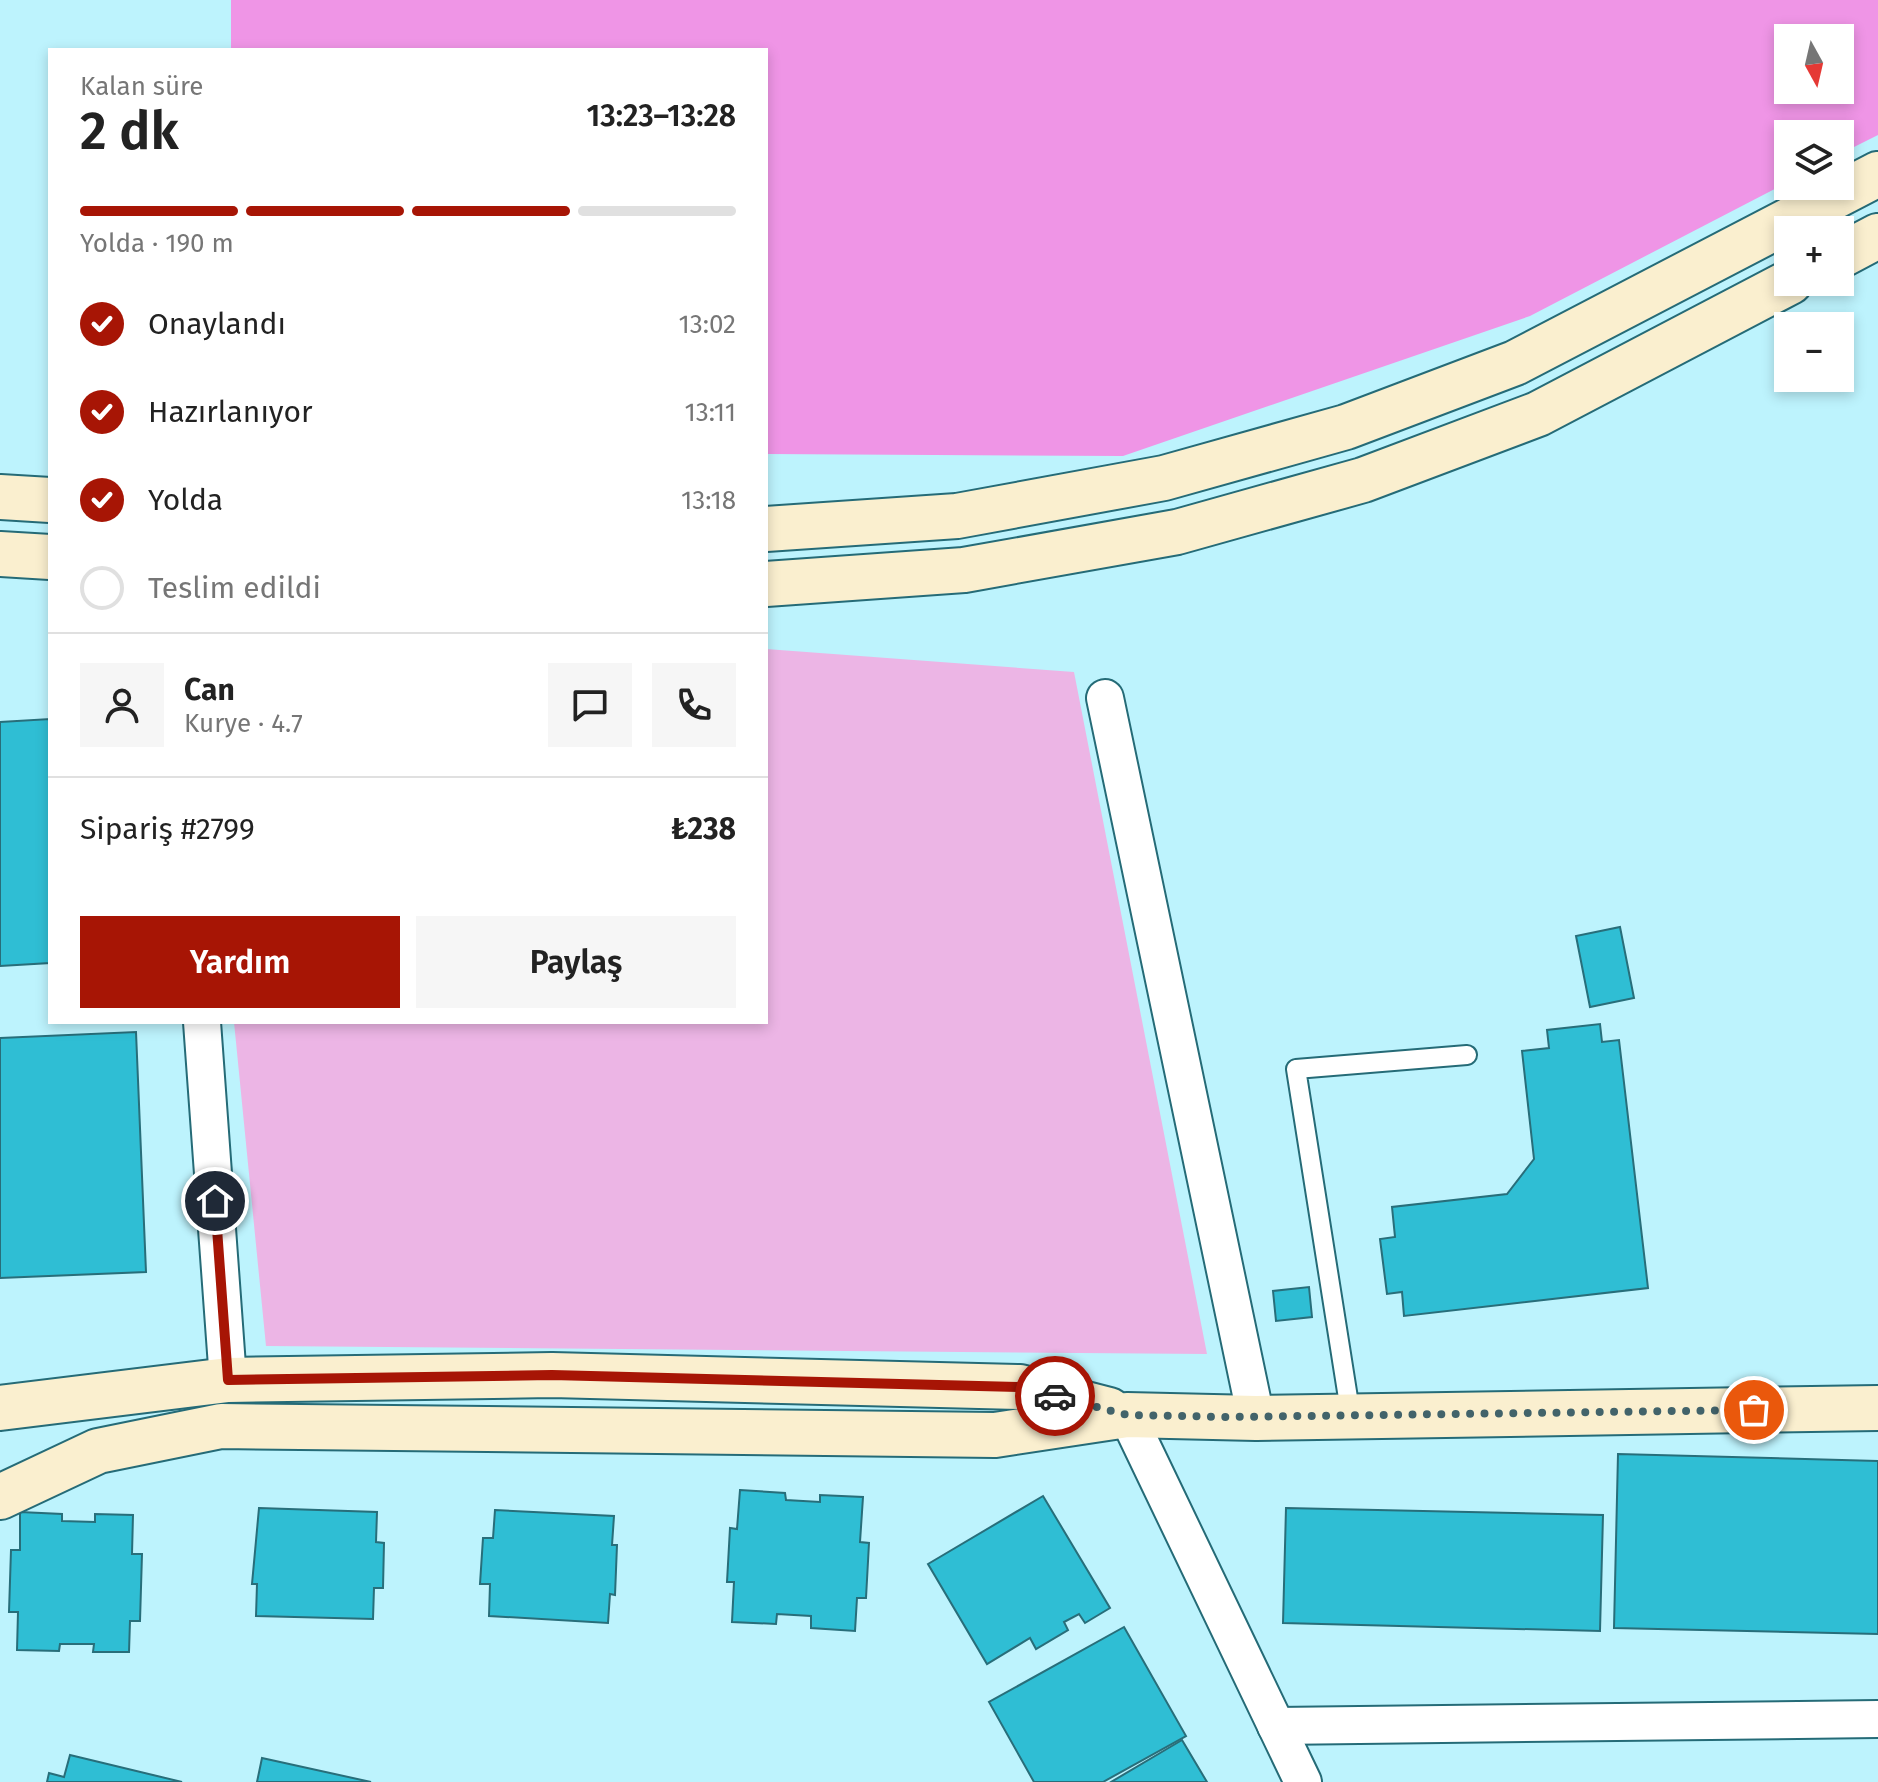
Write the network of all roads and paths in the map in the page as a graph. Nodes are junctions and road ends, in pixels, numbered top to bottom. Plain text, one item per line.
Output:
1 (1878, 174) edge
2 (1878, 236) edge
3 (1854, 249) edge
4 (1774, 290) edge
5 (0, 497) edge
6 (48, 500) edge
7 (768, 529) edge
8 (0, 554) edge
9 (48, 557) edge
10 (768, 584) edge
11 (1105, 698) dead end
12 (202, 1024) edge
13 (1467, 1055) dead end
14 (228, 1380) junction
15 (0, 1408) edge
16 (1878, 1408) edge
17 (1127, 1415) junction
18 (1351, 1417) junction
19 (1256, 1418) junction
20 (0, 1497) edge
21 (1878, 1719) edge
22 (1276, 1726) junction
23 (1303, 1782) edge

1 - 7 street
2 - 3 street
4 - 10 street
5 - 6 street
8 - 9 street
11 - 19 street
12 - 14 street
13 - 18 lane
14 - 15 street
14 - 17 street
16 - 18 street
17 - 19 street
17 - 20 street
17 - 22 street
18 - 19 street
21 - 22 street
22 - 23 street

